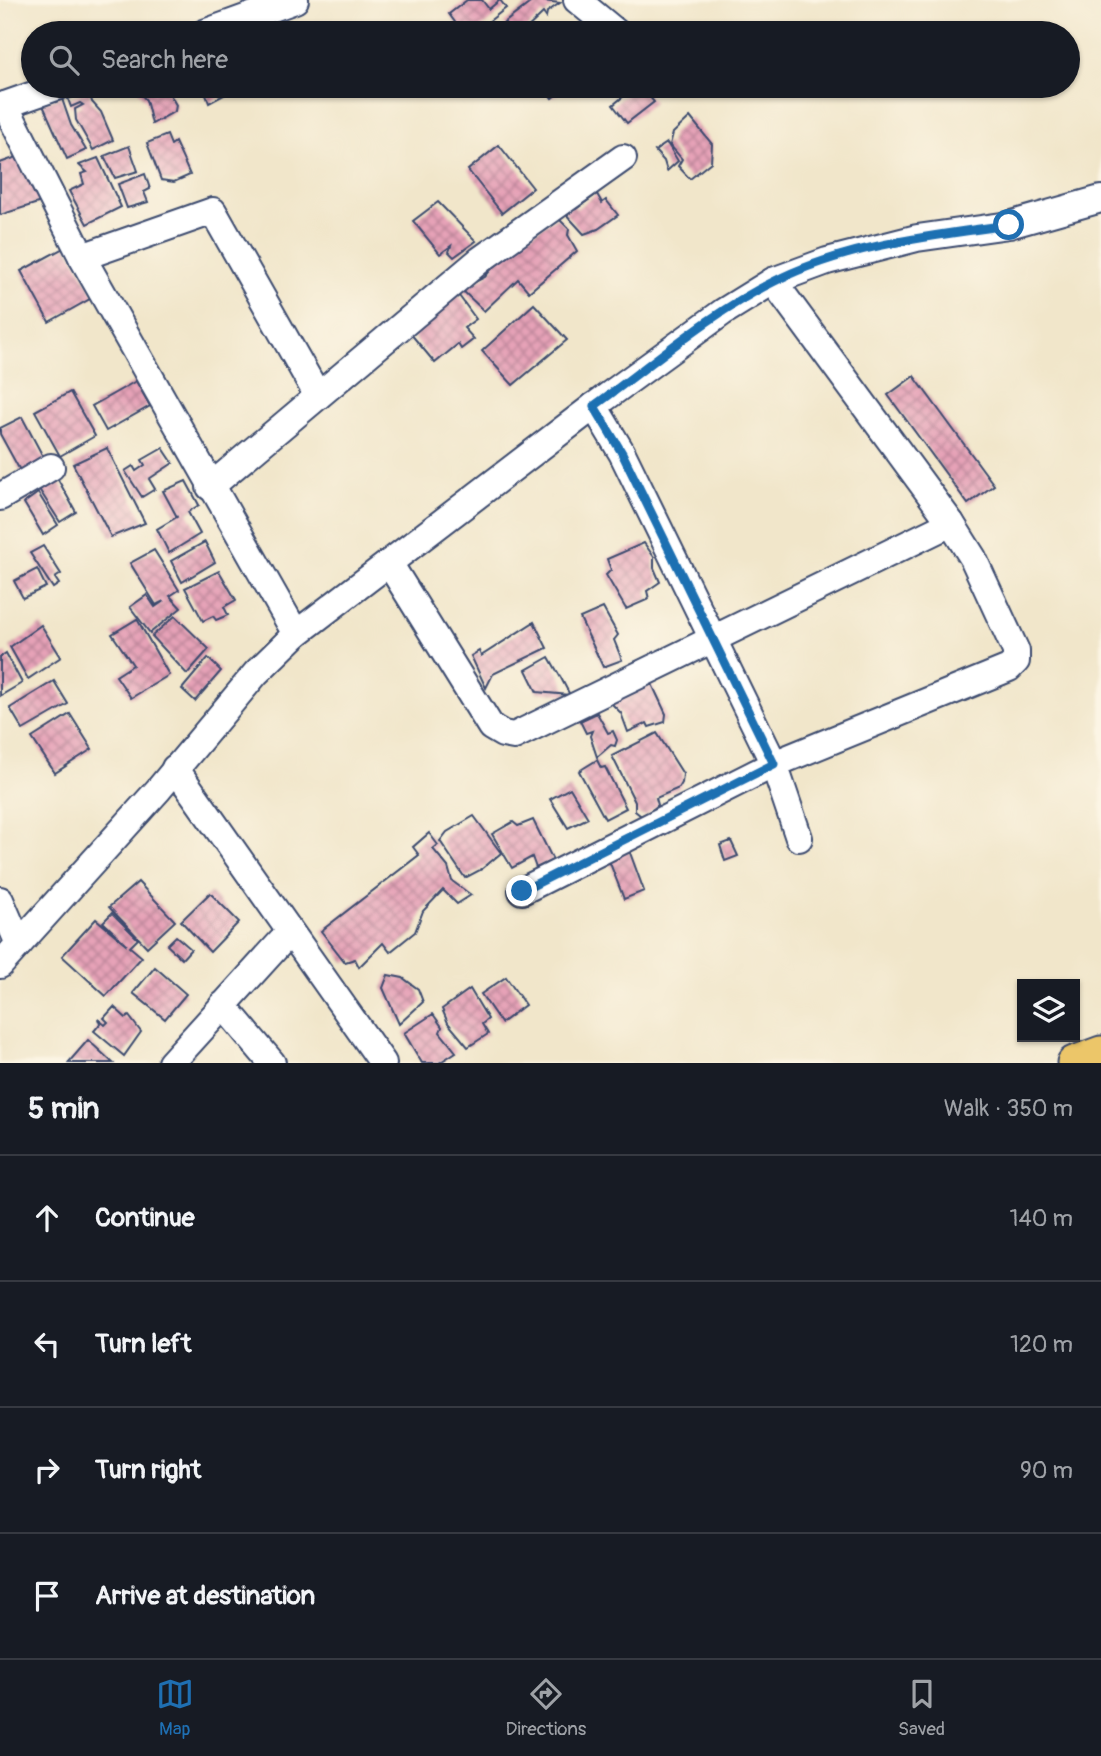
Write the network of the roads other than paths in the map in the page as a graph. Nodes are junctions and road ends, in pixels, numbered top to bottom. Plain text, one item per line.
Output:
1 (295, 0) edge
2 (577, 0) edge
3 (237, 21) edge
4 (602, 21) edge
5 (25, 98) edge
6 (3, 106) edge
7 (623, 158) dead end
8 (1101, 199) edge
9 (82, 257) junction
10 (773, 281) junction
11 (318, 396) junction
12 (594, 406) junction
13 (51, 467) dead end
14 (210, 486) junction
15 (0, 497) edge
16 (951, 523) junction
17 (389, 563) junction
18 (296, 634) junction
19 (712, 639) junction
20 (774, 764) junction
21 (175, 768) junction
22 (799, 838) dead end
23 (522, 891) dead end
24 (0, 900) edge
25 (290, 932) junction
26 (19, 944) junction
27 (0, 965) edge
28 (223, 1005) junction
29 (1101, 1053) edge
30 (171, 1063) edge
31 (272, 1063) edge
32 (383, 1063) edge
33 (1074, 1063) edge

1 - 3 street
2 - 4 street
5 - 6 street
6 - 9 street
7 - 11 street
8 - 10 street
9 - 11 street
9 - 14 street
10 - 12 street
10 - 16 street
11 - 14 street
12 - 17 street
12 - 19 street
13 - 15 street
14 - 18 street
16 - 19 street
16 - 20 street
17 - 18 street
17 - 19 street
18 - 21 street
19 - 20 street
20 - 22 street
20 - 23 street
21 - 25 street
21 - 26 street
24 - 26 street
25 - 28 street
25 - 32 street
26 - 27 street
28 - 30 street
28 - 31 street
29 - 33 main road

